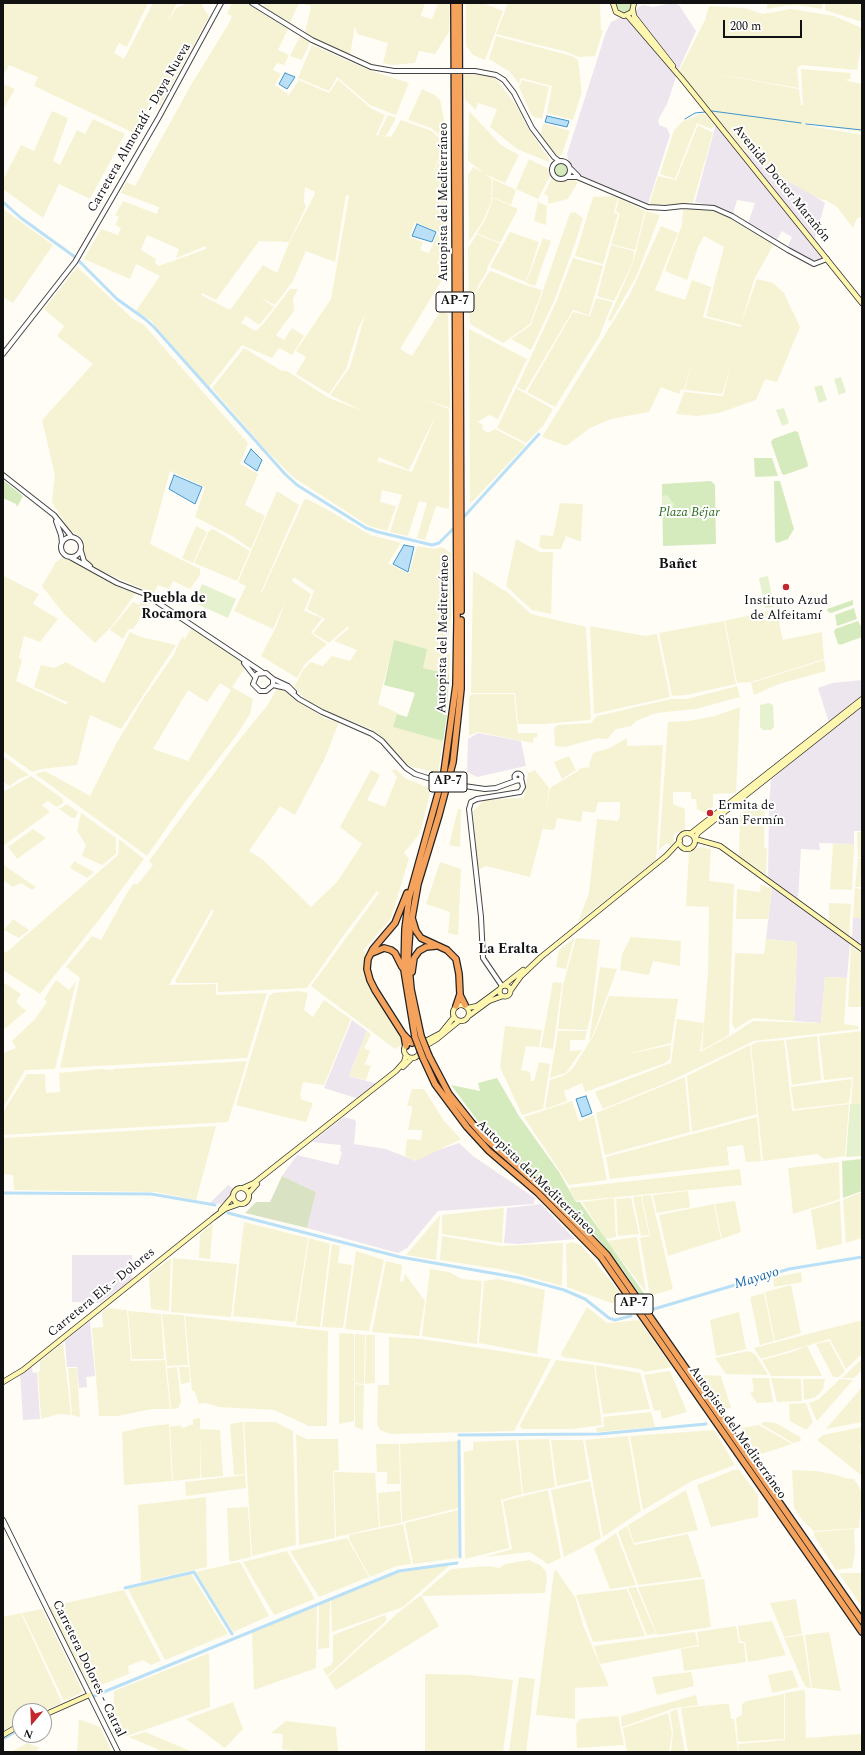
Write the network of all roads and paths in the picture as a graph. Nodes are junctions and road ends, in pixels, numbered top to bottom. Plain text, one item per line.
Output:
1 (220, 3) edge
2 (252, 3) edge
3 (458, 3) edge
4 (613, 3) edge
5 (634, 3) edge
6 (633, 10) junction
7 (627, 15) junction
8 (682, 79) junction
9 (538, 136) junction
10 (559, 161) junction
11 (554, 164) junction
12 (571, 169) junction
13 (568, 177) junction
14 (632, 200) junction
15 (827, 259) junction
16 (862, 303) edge
17 (3, 354) edge
18 (3, 475) edge
19 (54, 516) junction
20 (459, 522) junction
21 (71, 536) junction
22 (62, 543) junction
23 (81, 551) junction
24 (70, 557) junction
25 (93, 570) junction
26 (240, 659) junction
27 (262, 672) junction
28 (255, 677) junction
29 (273, 679) junction
30 (273, 685) junction
31 (299, 699) junction
32 (862, 699) edge
33 (862, 703) edge
34 (690, 834) junction
35 (695, 839) junction
36 (680, 841) junction
37 (694, 845) junction
38 (683, 848) junction
39 (729, 853) junction
40 (666, 856) junction
41 (417, 870) junction
42 (411, 915) junction
43 (437, 946) junction
44 (862, 949) edge
45 (370, 955) junction
46 (541, 957) junction
47 (404, 970) junction
48 (502, 987) junction
49 (411, 989) junction
50 (511, 990) junction
51 (460, 994) junction
52 (503, 996) junction
53 (456, 1006) junction
54 (466, 1006) junction
55 (470, 1015) junction
56 (454, 1017) junction
57 (459, 1021) junction
58 (404, 1034) junction
59 (418, 1036) junction
60 (406, 1046) junction
61 (416, 1046) junction
62 (406, 1055) junction
63 (426, 1057) junction
64 (412, 1058) junction
65 (243, 1188) junction
66 (249, 1193) junction
67 (233, 1196) junction
68 (239, 1204) junction
69 (213, 1218) junction
70 (3, 1382) edge
71 (3, 1520) edge
72 (862, 1621) edge
73 (862, 1632) edge
74 (89, 1695) junction
75 (52, 1711) edge
76 (12, 1730) edge
77 (3, 1735) edge
78 (118, 1752) edge

1 - 17 street, Carretera Almoradí - Daya Nueva
2 - 9 street, bridge
3 - 20 highway, Autopista del Mediterráneo / AP-7
4 - 7 main road
5 - 6 main road
6 - 7 main road
6 - 8 main road
7 - 8 main road
8 - 15 main road, Avenida Doctor Marañón
9 - 10 street
9 - 11 street
10 - 11 street
10 - 12 street
11 - 13 street
12 - 13 street
12 - 14 street
13 - 14 street
14 - 15 street
15 - 16 main road, Avenida Doctor Marañón
18 - 19 street
19 - 21 street
19 - 22 street
20 - 41 highway, Autopista del Mediterráneo / AP-7
20 - 42 highway, Autopista del Mediterráneo / AP-7
21 - 22 street
21 - 23 street
22 - 24 street
23 - 24 street
23 - 25 street
24 - 25 street
25 - 26 street
26 - 27 street
26 - 28 street
27 - 28 street
27 - 29 street
28 - 30 street
29 - 30 street
29 - 31 street
30 - 31 street
31 - 48 street, bridge
32 - 34 main road
33 - 35 main road
34 - 35 main road
34 - 36 main road
35 - 37 main road
35 - 39 main road
36 - 38 main road
36 - 40 main road
37 - 38 main road
37 - 39 main road
38 - 40 main road
39 - 44 main road
40 - 46 main road
41 - 45 highway
41 - 47 highway, Autopista del Mediterráneo / AP-7
42 - 43 highway
42 - 49 highway, Autopista del Mediterráneo / AP-7
43 - 49 highway
43 - 51 highway
45 - 47 highway
45 - 58 highway
46 - 48 main road
46 - 50 main road
47 - 59 highway, Autopista del Mediterráneo / AP-7
48 - 50 main road
48 - 52 main road
48 - 54 main road
49 - 59 highway, Autopista del Mediterráneo / AP-7
50 - 52 main road
51 - 53 highway
51 - 54 highway
52 - 55 main road
53 - 54 main road
53 - 56 main road
54 - 55 main road
55 - 57 main road
56 - 57 main road
56 - 61 main road
57 - 61 main road
58 - 60 highway
58 - 61 highway
59 - 63 highway, Autopista del Mediterráneo / AP-7, bridge
60 - 61 main road
60 - 62 main road
61 - 64 main road
62 - 64 main road
62 - 65 main road
63 - 72 highway, Autopista del Mediterráneo / AP-7
63 - 73 highway, Autopista del Mediterráneo / AP-7
64 - 66 main road
65 - 66 main road
65 - 67 main road
66 - 68 main road
67 - 68 main road
67 - 69 main road, Carretera Elx - Dolores
68 - 69 main road, Carretera Elx - Dolores
69 - 70 main road, Carretera Elx - Dolores
71 - 74 street, Carretera Dolores - Catral
74 - 75 main road
74 - 78 street, Carretera Dolores - Catral
76 - 77 main road

